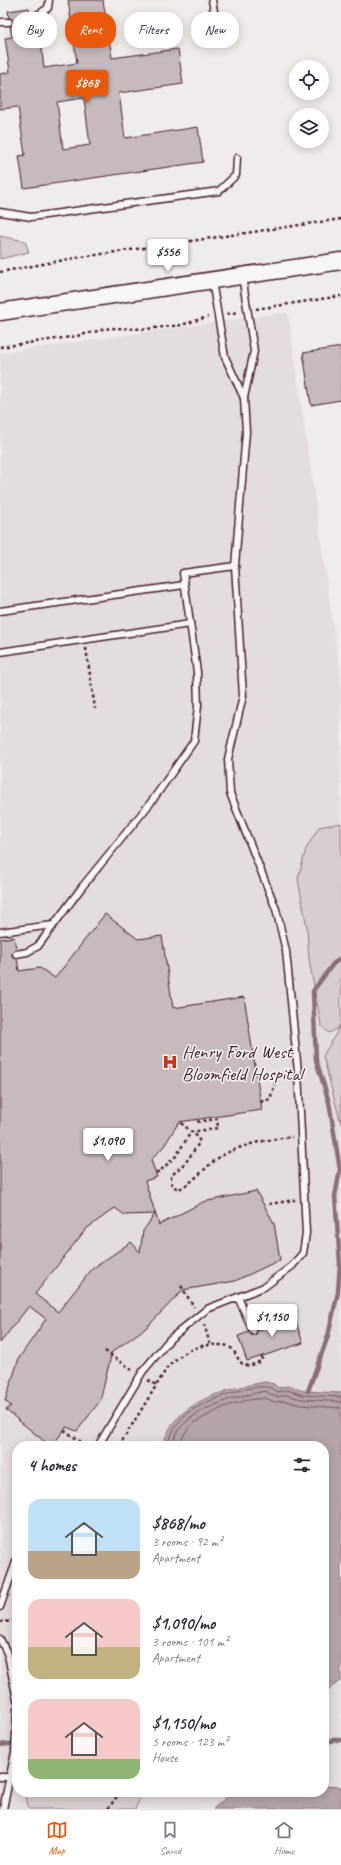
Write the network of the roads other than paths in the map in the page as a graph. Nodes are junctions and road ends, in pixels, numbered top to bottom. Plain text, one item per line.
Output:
1 (48, 0) edge
2 (212, 0) edge
3 (41, 12) edge
4 (215, 12) edge
5 (0, 22) edge
6 (9, 22) dead end
7 (237, 158) dead end
8 (0, 212) edge
9 (341, 261) edge
10 (242, 276) junction
11 (212, 281) junction
12 (0, 312) edge
13 (244, 398) junction
14 (235, 566) junction
15 (184, 584) junction
16 (0, 611) edge
17 (190, 624) junction
18 (0, 652) edge
19 (53, 925) junction
20 (0, 932) edge
21 (16, 954) dead end
22 (238, 1297) junction
23 (248, 1318) junction
24 (274, 1321) dead end
25 (266, 1322) junction
26 (272, 1328) dead end
27 (253, 1331) dead end
28 (101, 1441) edge
29 (12, 1573) edge
30 (0, 1607) edge
31 (0, 1639) edge
32 (12, 1675) edge
33 (12, 1767) edge
34 (0, 1776) edge
35 (10, 1777) junction
36 (3, 1809) edge

1 - 3 lane
2 - 4 lane
5 - 6 lane
7 - 8 lane
9 - 10 main road
10 - 11 main road
10 - 13 lane
11 - 12 main road
11 - 13 lane
13 - 14 lane
14 - 15 lane
14 - 22 lane
15 - 16 lane
15 - 17 lane
17 - 18 lane
17 - 19 lane
19 - 20 lane
19 - 21 lane
22 - 23 lane
22 - 28 lane
23 - 25 lane
23 - 27 lane
24 - 25 lane
25 - 26 lane
29 - 30 lane
31 - 32 lane
33 - 35 lane
34 - 35 lane
35 - 36 lane

